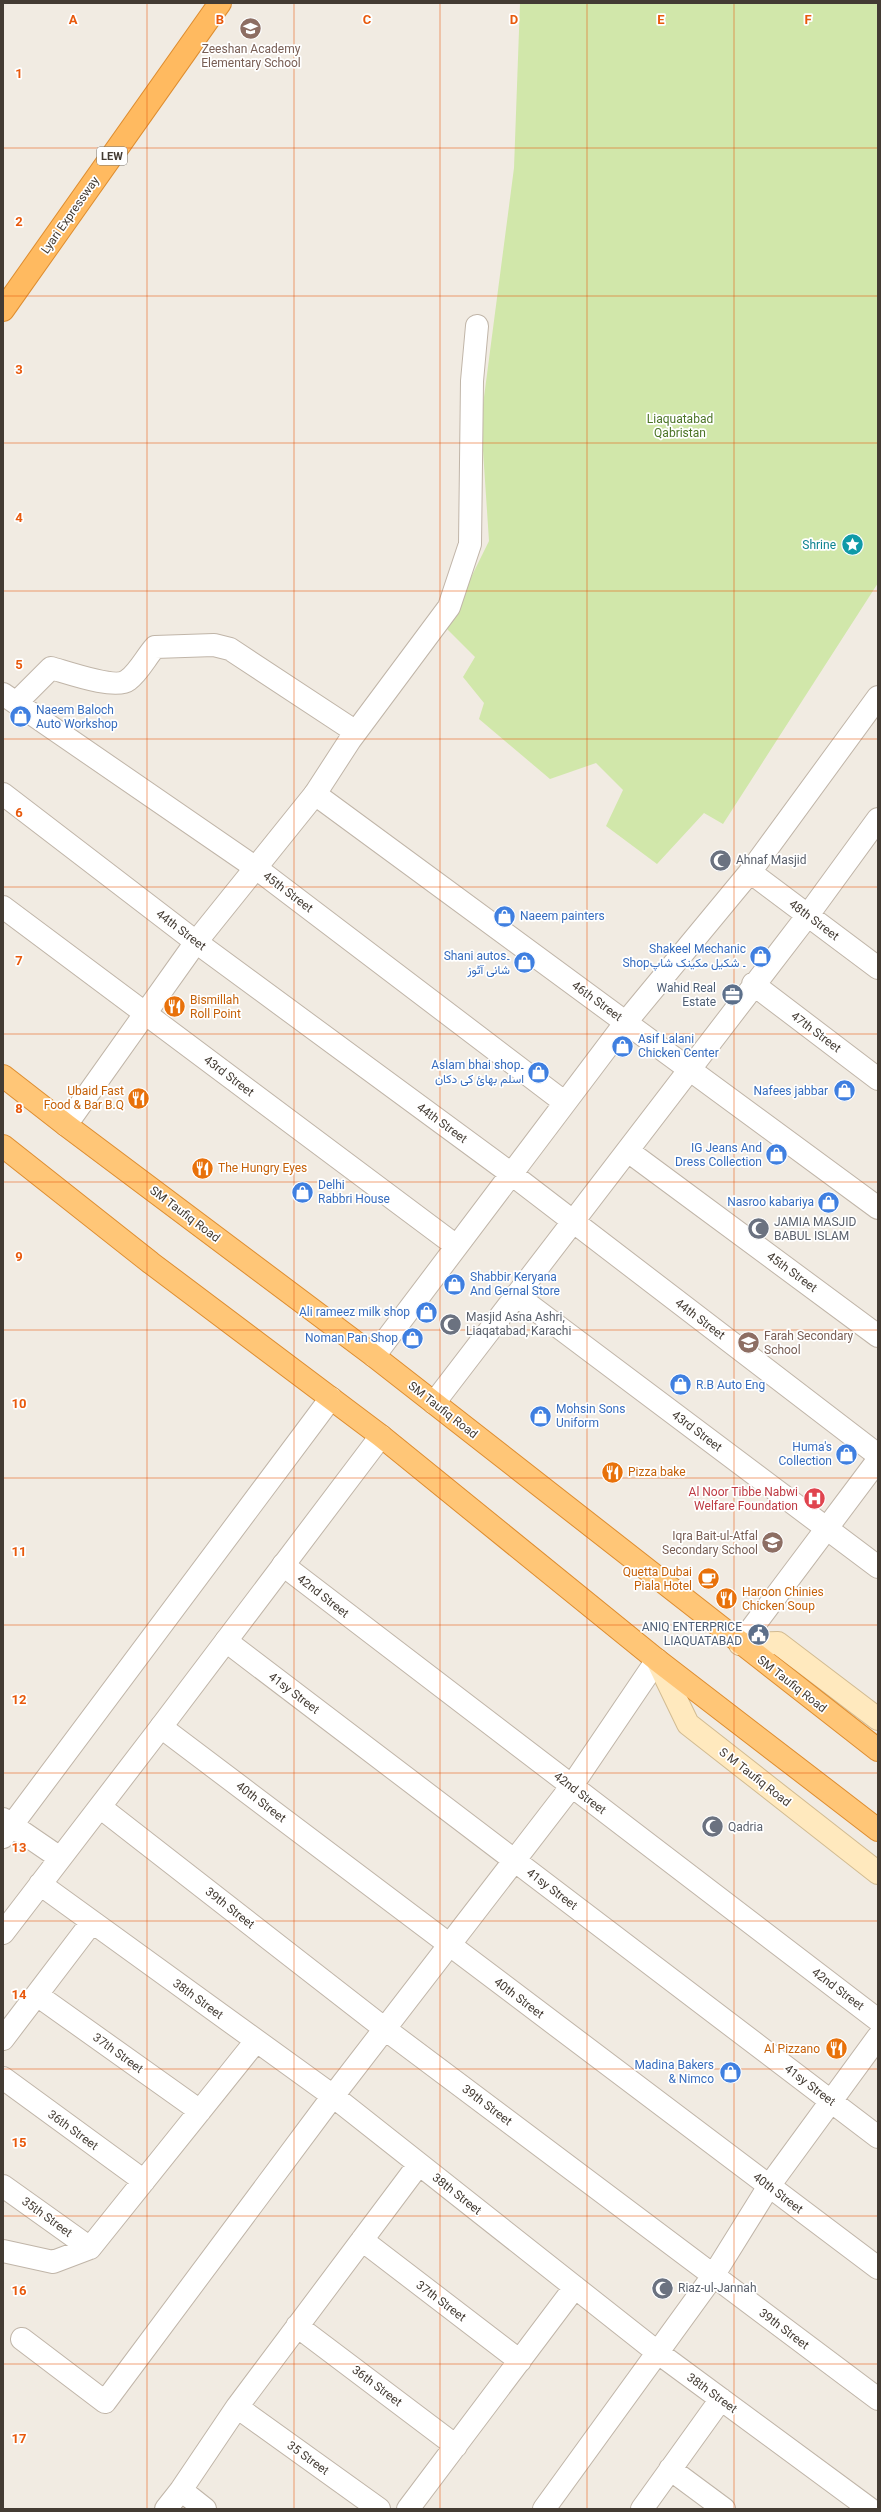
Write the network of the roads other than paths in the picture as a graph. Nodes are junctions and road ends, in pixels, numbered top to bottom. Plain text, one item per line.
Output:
1 (220, 3) edge
2 (3, 310) edge
3 (477, 326) dead end
4 (878, 697) edge
5 (10, 698) edge
6 (356, 732) junction
7 (3, 794) edge
8 (315, 794) junction
9 (878, 819) edge
10 (256, 868) junction
11 (750, 872) junction
12 (3, 907) edge
13 (808, 915) junction
14 (196, 942) junction
15 (878, 968) edge
16 (754, 984) junction
17 (145, 1013) junction
18 (626, 1022) junction
19 (690, 1070) junction
20 (3, 1076) edge
21 (878, 1080) edge
22 (564, 1102) junction
23 (66, 1125) junction
24 (3, 1146) edge
25 (628, 1151) junction
26 (510, 1173) junction
27 (878, 1208) edge
28 (572, 1222) junction
29 (455, 1245) junction
30 (516, 1296) junction
31 (878, 1336) edge
32 (374, 1356) junction
33 (331, 1398) junction
34 (434, 1403) junction
35 (381, 1436) junction
36 (878, 1454) edge
37 (878, 1460) edge
38 (827, 1528) junction
39 (283, 1565) junction
40 (878, 1567) edge
41 (226, 1641) junction
42 (740, 1644) junction
43 (657, 1660) junction
44 (878, 1719) edge
45 (161, 1727) junction
46 (878, 1750) edge
47 (571, 1787) junction
48 (100, 1807) junction
49 (6, 1827) edge
50 (878, 1830) edge
51 (60, 1858) junction
52 (514, 1860) junction
53 (878, 1873) edge
54 (40, 1884) junction
55 (92, 1922) junction
56 (3, 1933) edge
57 (449, 1944) junction
58 (37, 1995) junction
59 (878, 2020) edge
60 (385, 2029) junction
61 (878, 2037) edge
62 (3, 2039) edge
63 (256, 2041) junction
64 (3, 2078) edge
65 (333, 2096) junction
66 (831, 2102) junction
67 (200, 2111) junction
68 (878, 2137) edge
69 (419, 2164) junction
70 (144, 2181) junction
71 (3, 2186) edge
72 (769, 2186) junction
73 (362, 2240) junction
74 (90, 2248) junction
75 (3, 2251) edge
76 (878, 2268) edge
77 (713, 2276) junction
78 (575, 2287) junction
79 (298, 2326) junction
80 (22, 2339) dead end
81 (657, 2352) junction
82 (520, 2361) junction
83 (721, 2399) junction
84 (878, 2399) edge
85 (237, 2406) junction
86 (456, 2446) junction
87 (670, 2469) junction
88 (181, 2490) junction
89 (166, 2509) edge
90 (205, 2509) edge
91 (379, 2509) edge
92 (408, 2509) edge
93 (544, 2509) edge
94 (642, 2509) edge
95 (724, 2509) edge
96 (870, 2509) edge

1 - 2 highway, Lyari Expressway / LEW
3 - 6 street
4 - 11 street
5 - 6 street
5 - 10 street, 45th Street
6 - 8 street
7 - 14 street, 44th Street
8 - 10 street
8 - 18 street, 46th Street
9 - 13 street
10 - 14 street
10 - 22 street, 45th Street
11 - 13 street, 48th Street
11 - 18 street
12 - 17 street, 43rd Street
13 - 15 street, 48th Street
13 - 16 street
14 - 17 street
14 - 26 street, 44th Street
16 - 19 street
16 - 21 street, 47th Street
17 - 23 street
17 - 29 street, 43rd Street
18 - 19 street, 46th Street
18 - 22 street
19 - 25 street
19 - 27 street, 46th Street
20 - 23 highway, SM Taufiq Road
22 - 26 street
23 - 32 highway, SM Taufiq Road
24 - 33 highway
25 - 28 street
25 - 31 street, 45th Street
26 - 28 street, 44th Street
26 - 29 street
28 - 30 street
28 - 36 street, 44th Street
29 - 32 street
30 - 34 street
30 - 38 street, 43rd Street
32 - 34 highway, SM Taufiq Road
33 - 35 highway
33 - 49 street
34 - 42 highway, SM Taufiq Road
35 - 39 street
35 - 43 highway
37 - 38 street
38 - 40 street, 43rd Street
38 - 42 street
39 - 41 street
39 - 47 street, 42nd Street
41 - 45 street
41 - 52 street, 41sy Street
42 - 44 main road
42 - 46 highway, SM Taufiq Road
43 - 47 street
43 - 50 highway
43 - 53 main road, S M Taufiq Road
45 - 48 street
45 - 57 street, 40th Street
47 - 52 street
47 - 59 street, 42nd Street
48 - 51 street
48 - 60 street, 39th Street
49 - 51 street
51 - 54 street
52 - 57 street
52 - 66 street, 41sy Street
54 - 55 street, 38th Street
54 - 56 street
55 - 58 street
55 - 63 street, 38th Street
57 - 60 street
57 - 72 street, 40th Street
58 - 62 street
58 - 67 street, 37th Street
60 - 65 street
60 - 77 street, 39th Street
61 - 66 street
63 - 65 street, 38th Street
63 - 67 street
64 - 70 street, 36th Street
65 - 69 street, 38th Street
65 - 80 street
66 - 68 street, 41sy Street
66 - 72 street
67 - 70 street
69 - 73 street
69 - 78 street, 38th Street
70 - 74 street
71 - 74 street, 35th Street
72 - 76 street, 40th Street
72 - 77 street
73 - 79 street
73 - 82 street, 37th Street
74 - 75 street
77 - 81 street
77 - 84 street, 39th Street
78 - 81 street, 38th Street
78 - 82 street
79 - 85 street
79 - 86 street, 36th Street
81 - 83 street, 38th Street
81 - 93 street
82 - 86 street
83 - 87 street
83 - 96 street, 38th Street
85 - 88 street
85 - 91 street, 35 Street
86 - 92 street
87 - 94 street
87 - 95 street
88 - 89 street
88 - 90 street

